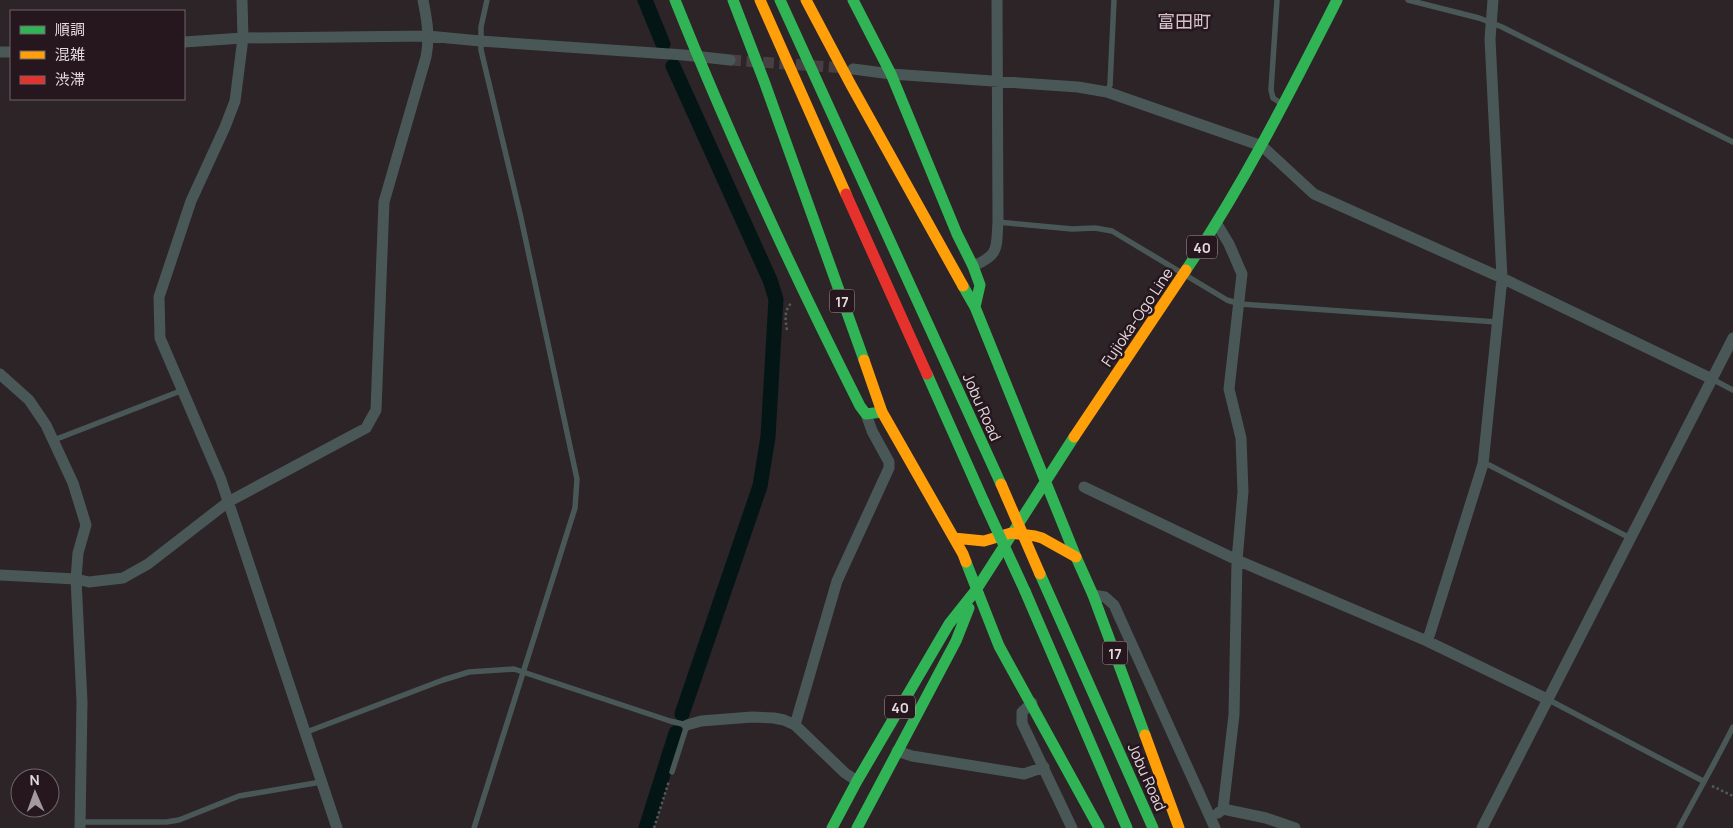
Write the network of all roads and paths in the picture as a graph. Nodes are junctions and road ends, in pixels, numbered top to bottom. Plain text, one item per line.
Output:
1 (242, 0) edge
2 (423, 0) edge
3 (487, 0) edge
4 (675, 0) edge
5 (733, 0) edge
6 (760, 0) edge
7 (780, 0) edge
8 (806, 0) edge
9 (853, 0) edge
10 (997, 0) edge
11 (1114, 0) edge
12 (1277, 0) edge
13 (1337, 0) edge
14 (1408, 0) edge
15 (1493, 0) edge
16 (1490, 22) junction
17 (428, 36) junction
18 (243, 38) junction
19 (480, 41) junction
20 (185, 42) edge
21 (697, 56) junction
22 (730, 60) tunnel mouth
23 (853, 69) tunnel mouth
24 (891, 74) junction
25 (997, 81) junction
26 (1108, 92) junction
27 (1283, 105) junction
28 (1733, 142) edge
29 (1262, 146) junction
30 (998, 222) junction
31 (1217, 224) junction
32 (973, 266) junction
33 (1184, 276) junction
34 (1502, 278) junction
35 (805, 296) junction
36 (1240, 304) junction
37 (975, 307) junction
38 (1497, 322) junction
39 (786, 330) dead end
40 (1733, 338) edge
41 (0, 374) edge
42 (1712, 379) junction
43 (183, 390) junction
44 (1733, 390) edge
45 (882, 412) junction
46 (866, 414) junction
47 (54, 440) junction
48 (1483, 464) junction
49 (1045, 480) junction
50 (1084, 487) dead end
51 (228, 502) junction
52 (1011, 533) junction
53 (954, 538) junction
54 (1630, 538) junction
55 (1076, 557) junction
56 (1237, 560) junction
57 (0, 575) edge
58 (76, 579) junction
59 (976, 590) junction
60 (1093, 595) junction
61 (1427, 641) junction
62 (524, 672) junction
63 (1547, 700) junction
64 (1032, 703) junction
65 (687, 725) junction
66 (795, 726) junction
67 (1733, 727) edge
68 (304, 733) junction
69 (897, 751) junction
70 (1044, 767) junction
71 (672, 772) joint
72 (857, 781) junction
73 (1703, 781) junction
74 (321, 782) junction
75 (1733, 796) edge
76 (1223, 809) junction
77 (1213, 823) edge
78 (80, 825) edge
79 (337, 828) edge
80 (474, 828) edge
81 (654, 828) edge
82 (832, 828) edge
83 (857, 828) edge
84 (1072, 828) edge
85 (1099, 828) edge
86 (1127, 828) edge
87 (1153, 828) edge
88 (1179, 828) edge
89 (1295, 828) edge
90 (1482, 828) edge
91 (1679, 828) edge

1 - 18 street
2 - 17 street
3 - 19 lane
4 - 21 main road
5 - 45 main road, 17
6 - 86 main road, bridge
7 - 87 main road, Jobu Road / 17, bridge
8 - 37 main road, 17
9 - 24 main road
10 - 25 street
11 - 26 lane
12 - 27 lane
13 - 27 main road, Fujioka-Ogo Line / 40
14 - 16 lane
15 - 16 street
16 - 28 lane
16 - 34 street
17 - 18 street
17 - 19 street
17 - 51 street
18 - 20 street
18 - 43 street
19 - 21 street
19 - 62 lane
21 - 22 street
21 - 35 main road
23 - 24 street
24 - 25 street
24 - 32 main road
25 - 26 street
25 - 30 street
26 - 29 street
27 - 29 main road, Fujioka-Ogo Line / 40
29 - 31 main road, Fujioka-Ogo Line / 40
29 - 34 street
30 - 32 street
30 - 33 lane
31 - 33 main road, Fujioka-Ogo Line / 40
31 - 36 street
32 - 37 main road
33 - 36 lane
33 - 49 main road, Fujioka-Ogo Line / 40
34 - 38 street
34 - 42 street
35 - 39 path
35 - 46 main road
36 - 38 lane
36 - 56 street
37 - 49 main road, 17
38 - 48 street
40 - 42 street
41 - 47 street
42 - 44 lane
42 - 54 street
43 - 47 lane
43 - 51 street
45 - 46 main road
45 - 53 main road, 17
46 - 66 street
47 - 58 street
48 - 54 lane
48 - 61 street
49 - 52 main road, Fujioka-Ogo Line / 40
49 - 55 main road, 17
50 - 56 street
51 - 58 street
51 - 68 street
52 - 53 main road
52 - 55 main road
52 - 59 main road, Fujioka-Ogo Line / 40
53 - 59 main road, 17
54 - 63 street
55 - 60 main road, 17
56 - 61 street
56 - 76 street
57 - 58 street
58 - 78 street
59 - 64 main road, 17
59 - 69 main road, Fujioka-Ogo Line / 40
59 - 72 main road, Fujioka-Ogo Line / 40
60 - 77 street
60 - 88 main road, 17
61 - 63 street
62 - 65 lane
62 - 68 lane
62 - 80 lane
63 - 73 lane
63 - 90 street
64 - 70 street
64 - 85 main road, 17
65 - 66 street
65 - 71 lane
66 - 72 street
67 - 73 lane
68 - 74 street
69 - 70 street
69 - 83 main road, 40
70 - 84 street
71 - 81 path
72 - 82 main road, Fujioka-Ogo Line / 40
73 - 75 path
73 - 91 lane
74 - 78 lane
74 - 79 street
76 - 77 street
76 - 89 street

